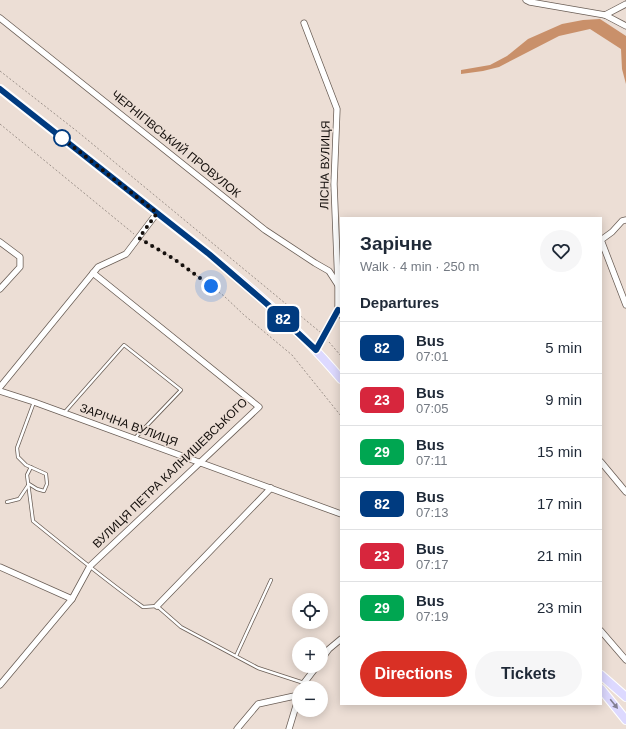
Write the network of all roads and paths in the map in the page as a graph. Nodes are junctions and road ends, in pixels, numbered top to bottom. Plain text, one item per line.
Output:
1 (526, 0) edge
2 (626, 4) edge
3 (605, 14) junction
4 (0, 18) edge
5 (304, 23) dead end
6 (626, 26) edge
7 (0, 71) edge
8 (0, 89) edge
9 (0, 124) edge
10 (157, 213) junction
11 (626, 220) edge
12 (139, 238) junction
13 (602, 239) edge
14 (0, 242) edge
15 (602, 243) edge
16 (93, 273) junction
17 (338, 285) junction
18 (0, 288) edge
19 (626, 305) edge
20 (340, 312) edge
21 (324, 336) junction
22 (316, 350) junction
23 (340, 355) edge
24 (340, 377) edge
25 (0, 387) edge
26 (0, 391) edge
27 (34, 402) junction
28 (64, 413) junction
29 (340, 415) edge
30 (134, 439) junction
31 (199, 462) junction
32 (602, 463) edge
33 (31, 467) junction
34 (29, 484) junction
35 (271, 488) junction
36 (626, 492) edge
37 (7, 502) dead end
38 (340, 514) edge
39 (90, 566) junction
40 (2, 570) edge
41 (271, 580) dead end
42 (72, 599) junction
43 (157, 606) junction
44 (602, 632) edge
45 (340, 640) edge
46 (328, 650) edge
47 (236, 656) junction
48 (626, 660) edge
49 (602, 676) edge
50 (292, 681) edge
51 (0, 685) edge
52 (602, 690) edge
53 (292, 697) edge
54 (626, 697) edge
55 (293, 717) edge
56 (626, 720) edge
57 (237, 729) edge
58 (289, 729) edge

1 - 3 street
2 - 3 street
3 - 6 street
4 - 17 street, ЧЕРНІГІВСЬКИЙ ПРОВУЛОК
5 - 17 street, ЛІСНА ВУЛИЦЯ
7 - 21 path
8 - 10 main road
9 - 12 path
10 - 12 street
10 - 22 main road
11 - 13 street
12 - 16 street
12 - 29 path
14 - 18 street
15 - 19 street
16 - 25 street
16 - 31 street, ВУЛИЦЯ ПЕТРА КАЛНИШЕВСЬКОГО
17 - 20 street, ЛІСНА ВУЛИЦЯ
20 - 21 street
21 - 22 street
21 - 23 path
22 - 24 main road
26 - 27 street, ЗАРІЧНА ВУЛИЦЯ
27 - 28 street, ЗАРІЧНА ВУЛИЦЯ
27 - 33 lane
28 - 30 street, ЗАРІЧНА ВУЛИЦЯ
28 - 30 lane
30 - 31 street, ЗАРІЧНА ВУЛИЦЯ
31 - 35 street, ЗАРІЧНА ВУЛИЦЯ
31 - 39 street, ВУЛИЦЯ ПЕТРА КАЛНИШЕВСЬКОГО
32 - 36 street
33 - 34 lane
33 - 34 lane
34 - 37 lane
34 - 39 lane
35 - 38 street, ЗАРІЧНА ВУЛИЦЯ
35 - 43 street
39 - 42 street, ВУЛИЦЯ ПЕТРА КАЛНИШЕВСЬКОГО
39 - 43 lane
40 - 42 street
41 - 47 lane
42 - 51 street, ВУЛИЦЯ ПЕТРА КАЛНИШЕВСЬКОГО
43 - 47 lane
44 - 48 street
45 - 46 street
47 - 50 lane
49 - 54 main road
52 -> 56 main road
53 - 57 street
55 - 58 street

